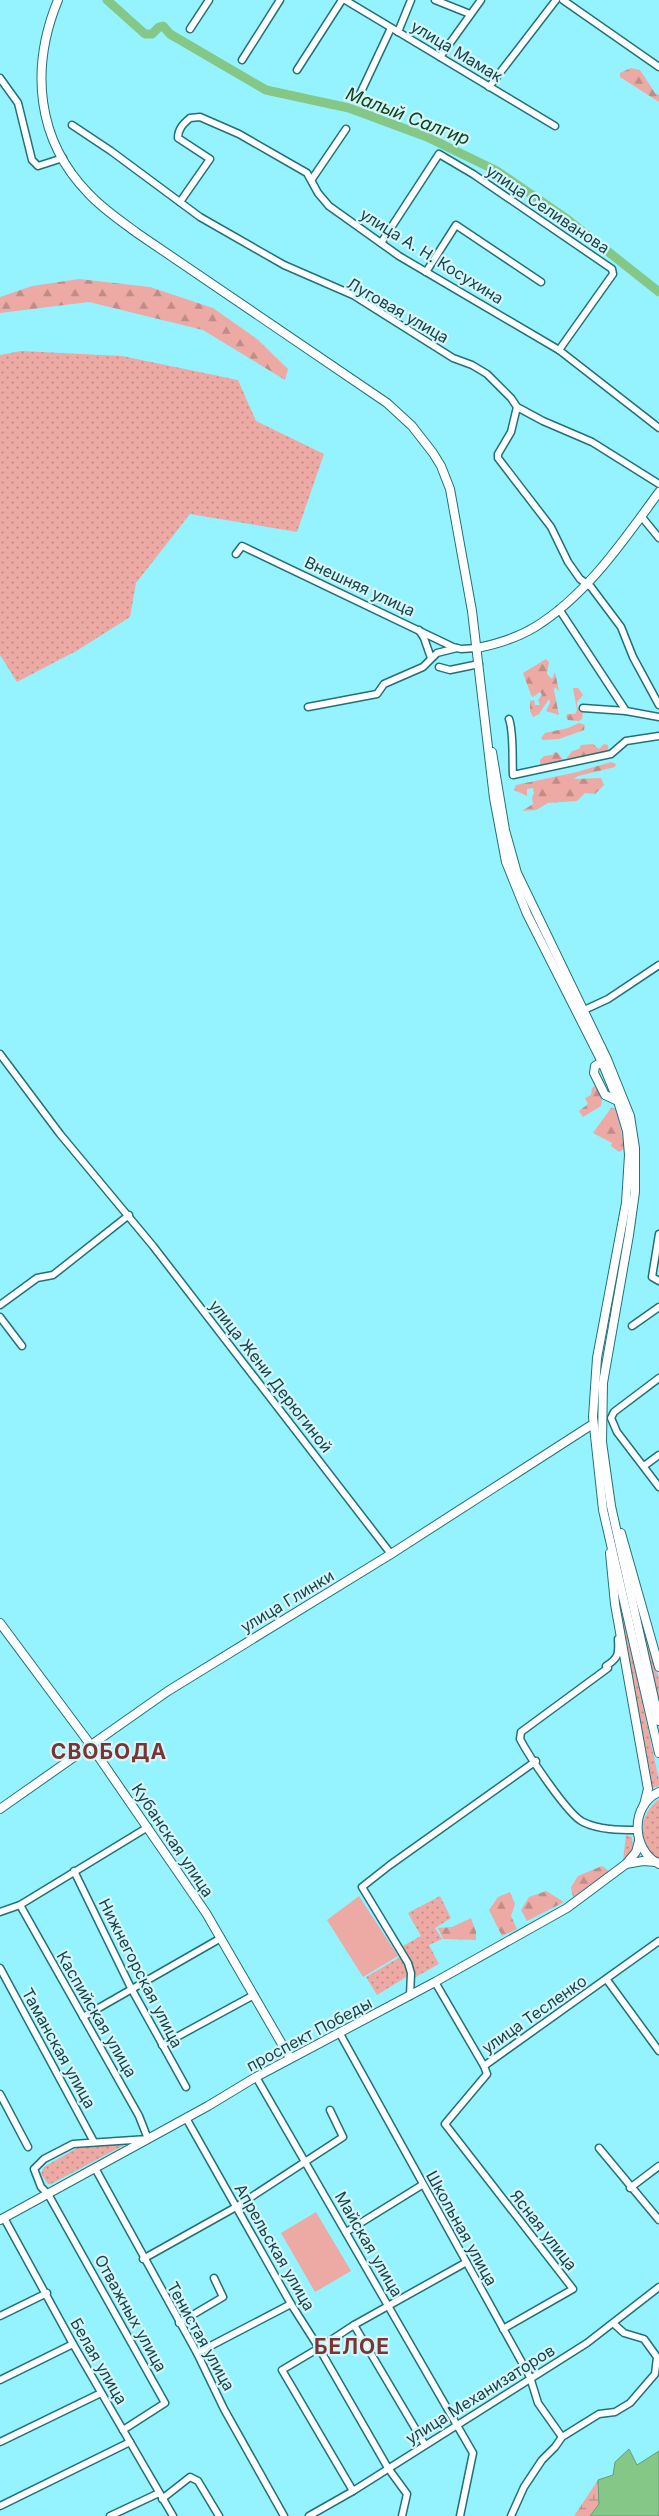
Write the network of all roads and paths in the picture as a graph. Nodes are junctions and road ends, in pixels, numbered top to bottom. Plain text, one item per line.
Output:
1 (58, 0) edge
2 (209, 0) edge
3 (280, 0) edge
4 (342, 0) edge
5 (345, 0) edge
6 (411, 0) edge
7 (435, 0) edge
8 (481, 0) edge
9 (556, 0) edge
10 (563, 0) edge
11 (470, 14) junction
12 (392, 28) junction
13 (190, 30) dead end
14 (398, 32) junction
15 (440, 58) junction
16 (242, 60) dead end
17 (659, 67) edge
18 (297, 70) dead end
19 (0, 78) edge
20 (489, 86) junction
21 (360, 94) dead end
22 (72, 125) dead end
23 (555, 126) dead end
24 (346, 129) dead end
25 (63, 158) junction
26 (312, 179) junction
27 (180, 202) junction
28 (381, 243) junction
29 (426, 272) junction
30 (541, 282) dead end
31 (559, 350) junction
32 (517, 407) junction
33 (659, 428) edge
34 (659, 484) edge
35 (659, 492) edge
36 (641, 516) junction
37 (659, 538) edge
38 (236, 554) dead end
39 (586, 583) junction
40 (559, 609) junction
41 (418, 628) junction
42 (457, 648) junction
43 (477, 648) junction
44 (431, 658) junction
45 (479, 664) junction
46 (439, 667) dead end
47 (659, 704) edge
48 (308, 707) dead end
49 (583, 708) dead end
50 (626, 711) junction
51 (659, 717) edge
52 (509, 720) dead end
53 (486, 726) junction
54 (659, 736) edge
55 (659, 966) edge
56 (582, 1011) junction
57 (0, 1054) edge
58 (604, 1060) junction
59 (618, 1101) junction
60 (129, 1215) junction
61 (659, 1234) edge
62 (659, 1281) edge
63 (0, 1305) edge
64 (659, 1307) edge
65 (0, 1317) edge
66 (632, 1326) dead end
67 (22, 1346) dead end
68 (659, 1378) edge
69 (593, 1424) junction
70 (659, 1454) edge
71 (644, 1466) junction
72 (659, 1487) edge
73 (614, 1518) junction
74 (611, 1546) junction
75 (391, 1554) junction
76 (618, 1617) junction
77 (0, 1623) edge
78 (659, 1667) edge
79 (659, 1720) edge
80 (91, 1745) junction
81 (659, 1753) edge
82 (536, 1762) junction
83 (659, 1792) edge
84 (644, 1804) junction
85 (0, 1809) edge
86 (148, 1827) junction
87 (637, 1830) junction
88 (639, 1841) junction
89 (657, 1863) edge
90 (626, 1864) junction
91 (74, 1871) junction
92 (20, 1904) junction
93 (0, 1912) edge
94 (221, 1938) junction
95 (659, 1941) edge
96 (0, 1968) edge
97 (607, 1980) junction
98 (435, 1982) junction
99 (131, 1988) junction
100 (254, 1994) junction
101 (410, 1996) junction
102 (83, 2017) junction
103 (339, 2032) junction
104 (162, 2045) junction
105 (659, 2051) edge
106 (290, 2058) junction
107 (484, 2066) junction
108 (256, 2077) junction
109 (186, 2087) dead end
110 (0, 2094) edge
111 (330, 2110) dead end
112 (186, 2118) junction
113 (445, 2124) joint
114 (148, 2139) junction
115 (94, 2142) junction
116 (28, 2147) dead end
117 (599, 2148) dead end
118 (305, 2162) junction
119 (659, 2166) edge
120 (95, 2168) junction
121 (422, 2185) junction
122 (630, 2188) junction
123 (48, 2194) junction
124 (236, 2207) junction
125 (656, 2212) edge
126 (2, 2219) edge
127 (659, 2220) edge
128 (346, 2232) junction
129 (143, 2260) junction
130 (465, 2263) junction
131 (214, 2278) dead end
132 (659, 2287) edge
133 (47, 2294) junction
134 (291, 2304) junction
135 (389, 2306) junction
136 (0, 2316) edge
137 (178, 2323) junction
138 (614, 2324) junction
139 (354, 2325) junction
140 (504, 2329) junction
141 (73, 2344) junction
142 (320, 2348) junction
143 (197, 2353) junction
144 (530, 2377) junction
145 (0, 2380) edge
146 (101, 2393) junction
147 (458, 2425) junction
148 (123, 2430) junction
149 (562, 2436) junction
150 (0, 2442) edge
151 (130, 2442) junction
152 (425, 2445) junction
153 (388, 2468) junction
154 (353, 2491) junction
155 (160, 2496) junction
156 (0, 2506) edge
157 (110, 2516) edge
158 (172, 2516) edge
159 (220, 2516) edge
160 (284, 2516) edge
161 (309, 2516) edge
162 (402, 2516) edge
163 (460, 2516) edge
164 (511, 2516) edge

1 - 25 main road
2 - 13 street
3 - 16 street
4 - 18 street
5 - 12 street, улица Мамак
6 - 14 street
7 - 11 street
8 - 11 street
9 - 20 street
10 - 17 street
11 - 15 street
12 - 14 street, улица Мамак
12 - 21 street
14 - 15 street, улица Мамак
15 - 20 street, улица Мамак
19 - 25 street
20 - 23 street, улица Мамак
22 - 27 street, Луговая улица
24 - 26 street
25 - 43 main road
26 - 27 street, улица А. Н. Косухина
26 - 28 street, улица А. Н. Косухина
27 - 32 street, Луговая улица
28 - 29 street, улица А. Н. Косухина
28 - 31 street, улица Селиванова
29 - 30 street
29 - 31 street, улица А. Н. Косухина
31 - 33 street, улица А. Н. Косухина
32 - 34 street, Луговая улица
32 - 39 street
35 - 36 main road
36 - 37 street
36 - 39 main road
38 - 41 street, Внешняя улица
39 - 40 main road
39 - 47 street
40 - 43 main road
40 - 50 street
41 - 42 street, Внешняя улица
41 - 44 street
42 - 43 street, Внешняя улица
42 - 44 street
43 - 45 main road
44 - 48 street
45 - 46 street
45 - 53 main road
49 - 50 street
50 - 51 street
52 - 54 street
53 - 56 main road
53 - 58 main road
55 - 56 street
56 - 58 main road
57 - 60 street, улица Жени Дерюгиной
58 - 59 main road
58 - 59 main road
58 - 73 main road
59 - 69 main road
60 - 63 street
60 - 75 street, улица Жени Дерюгиной
61 - 62 street
64 - 66 street
65 - 67 street
68 - 71 street
69 - 74 main road
69 - 75 main road, улица Глинки
70 - 71 street
71 - 72 street
73 - 78 main road
73 - 79 main road
74 - 76 main road
74 - 81 main road
75 - 80 main road, улица Глинки
76 - 82 street
76 - 84 main road
77 - 80 main road, Кубанская улица
80 - 85 main road, улица Глинки
80 - 86 main road, Кубанская улица
82 - 87 street
82 - 101 street
83 - 84 main road
84 - 87 main road
86 - 91 street
86 - 94 main road, Кубанская улица
87 - 88 main road
88 - 89 main road
88 - 90 main road, проспект Победы
89 - 90 main road
90 - 98 main road, проспект Победы
91 - 92 street
91 - 99 street, Нижнегорская улица
92 - 93 street
92 - 102 street, Каспийская улица
94 - 99 street
94 - 100 main road, Кубанская улица
95 - 97 street, улица Тесленко
96 - 115 street, Таманская улица
97 - 105 street, улица Тесленко
97 - 107 street, улица Тесленко
98 - 101 main road, проспект Победы
98 - 107 street
99 - 102 street
99 - 104 street, Нижнегорская улица
100 - 104 street
100 - 106 main road, Кубанская улица
101 - 103 main road, проспект Победы
102 - 114 street, Каспийская улица
103 - 106 main road, проспект Победы
103 - 121 street, Школьная улица
104 - 109 street, Нижнегорская улица
106 - 108 main road, проспект Победы
107 - 113 street, улица Тесленко
108 - 112 main road, проспект Победы
108 - 118 street, Майская улица
110 - 116 street
111 - 118 street
112 - 114 main road, проспект Победы
112 - 124 street, Апрельская улица
113 - 140 street, Ясная улица
114 - 115 street
114 - 120 main road, проспект Победы
115 - 123 street
117 - 122 street
118 - 124 street
118 - 128 street, Майская улица
119 - 122 street
120 - 123 main road, проспект Победы
120 - 129 street, Тенистая улица
121 - 128 street
121 - 130 street, Школьная улица
122 - 125 street
123 - 126 main road, проспект Победы
123 - 148 street, Отважных улица
124 - 129 street
124 - 134 street, Апрельская улица
125 - 127 street
126 - 133 street, Белая улица
128 - 135 street, Майская улица
129 - 137 street, Тенистая улица
130 - 135 street
130 - 140 street, Школьная улица
131 - 137 street
132 - 138 street, улица Механизаторов
133 - 136 street
133 - 141 street, Белая улица
134 - 142 street, Апрельская улица
134 - 143 street
135 - 139 street
135 - 147 street, Майская улица
137 - 143 street, Тенистая улица
138 - 144 street, улица Механизаторов
138 - 149 street
139 - 142 street
139 - 152 street
140 - 144 street, Школьная улица
141 - 145 street
141 - 146 street, Белая улица
142 - 153 street, Апрельская улица
142 - 154 street
143 - 160 street, Тенистая улица
144 - 147 street, улица Механизаторов
144 - 149 street, Школьная улица
146 - 148 street, Белая улица
146 - 150 street
147 - 152 street, улица Механизаторов
147 - 163 street, Майская улица
148 - 151 street, Белая улица
149 - 164 street
151 - 155 street, Белая улица
151 - 156 street
152 - 153 street, улица Механизаторов
153 - 154 street, улица Механизаторов
153 - 162 street, Апрельская улица
154 - 161 street, улица Механизаторов
155 - 157 street
155 - 158 street, Белая улица
155 - 159 street

